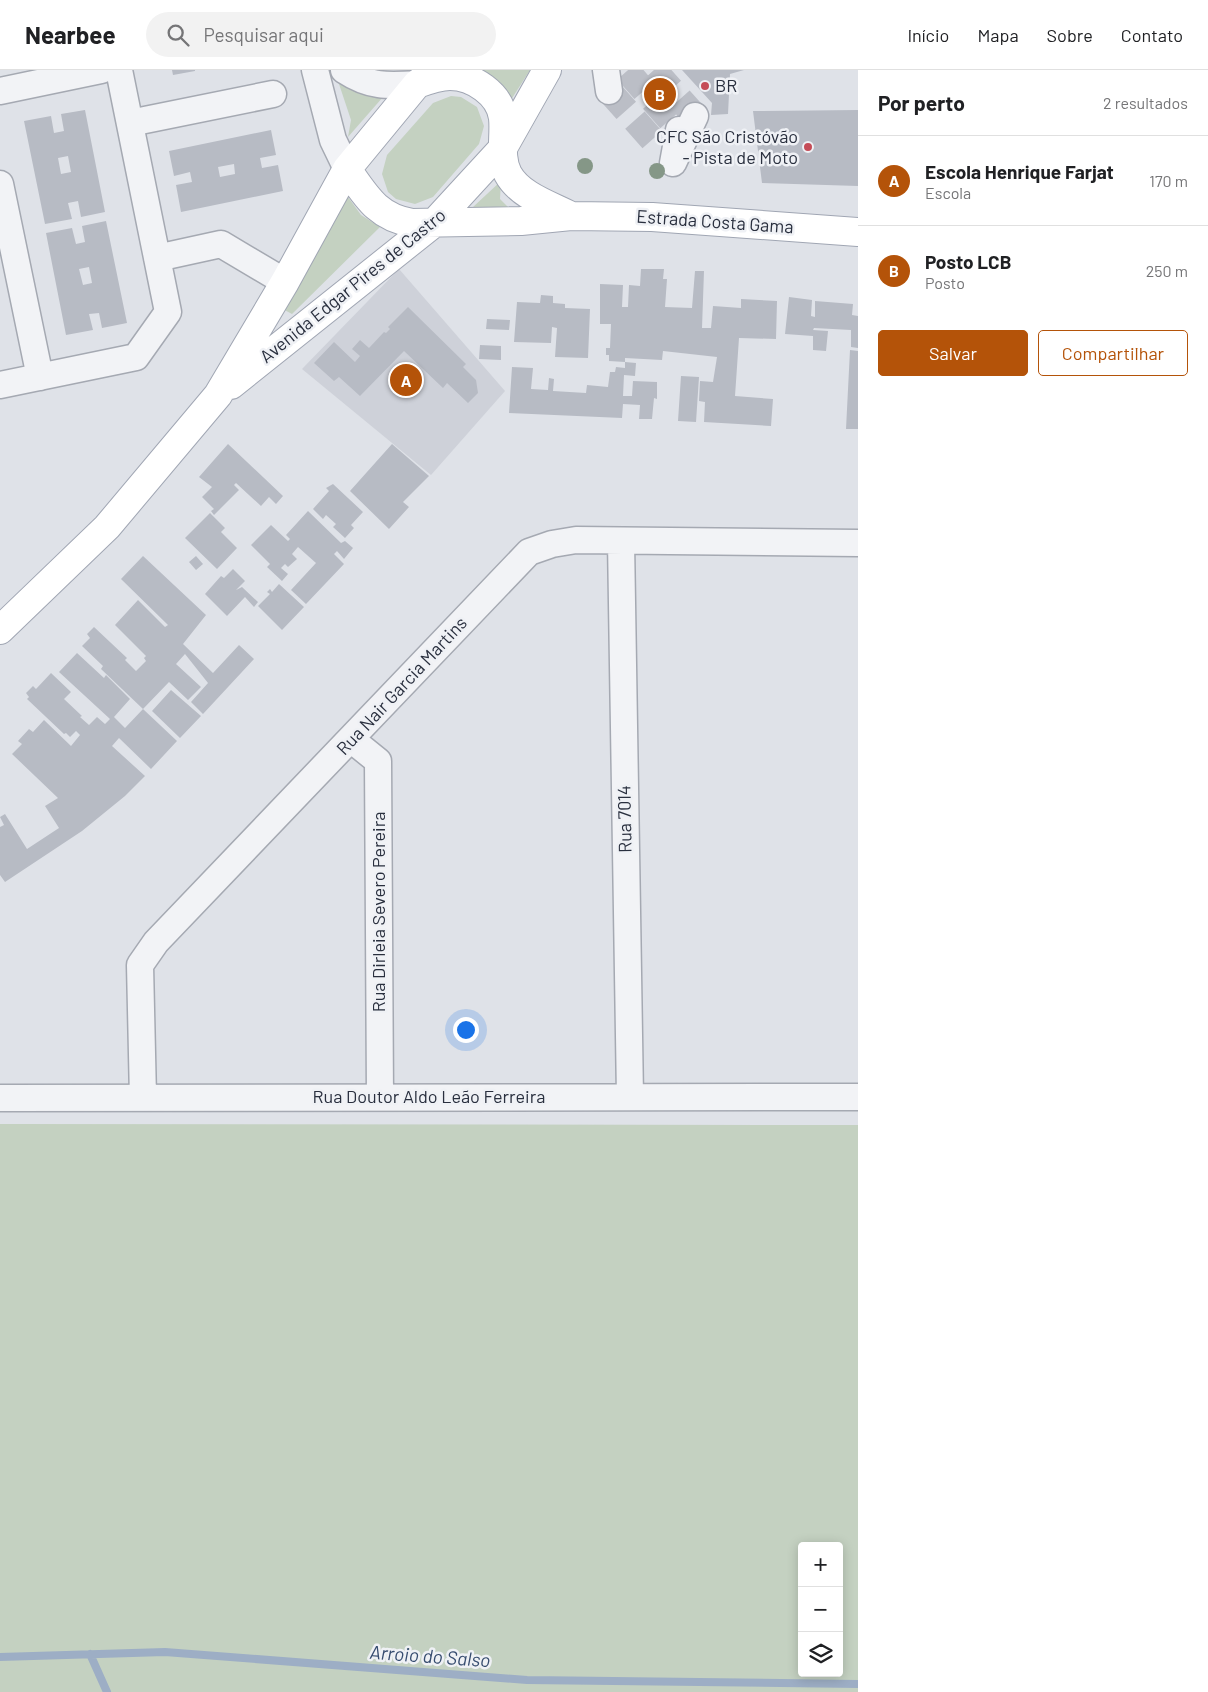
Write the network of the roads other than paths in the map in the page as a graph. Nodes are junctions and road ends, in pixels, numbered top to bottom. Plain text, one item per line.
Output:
1 (101, 70) edge
2 (119, 70) edge
3 (315, 70) edge
4 (344, 70) edge
5 (547, 70) edge
6 (426, 77) edge
7 (0, 90) edge
8 (273, 94) dead end
9 (130, 123) junction
10 (687, 123) dead end
11 (503, 148) junction
12 (665, 154) dead end
13 (347, 169) junction
14 (0, 184) edge
15 (571, 216) junction
16 (434, 223) junction
17 (858, 232) edge
18 (157, 258) junction
19 (285, 282) junction
20 (40, 377) junction
21 (0, 385) edge
22 (218, 395) junction
23 (621, 541) junction
24 (858, 543) edge
25 (0, 630) edge
26 (352, 740) junction
27 (858, 1096) edge
28 (380, 1097) junction
29 (630, 1097) junction
30 (0, 1098) edge
31 (143, 1098) junction

1 - 7 street
2 - 9 street
3 - 13 street
4 - 6 street
5 - 11 main road, Avenida Edgar Pires de Castro
6 - 11 main road
6 - 13 main road, Avenida Edgar Pires de Castro
8 - 9 street
9 - 18 street
10 - 12 street
11 - 15 main road, Estrada Costa Gama
11 - 16 main road, Avenida Edgar Pires de Castro
13 - 16 main road
13 - 19 main road, Avenida Edgar Pires de Castro
14 - 20 street
15 - 16 main road, Estrada Costa Gama
15 - 17 main road, Estrada Costa Gama
16 - 22 main road, Avenida Edgar Pires de Castro
18 - 19 street
18 - 20 street
19 - 22 main road, Avenida Edgar Pires de Castro
20 - 21 street
22 - 25 main road, Avenida Edgar Pires de Castro
23 - 24 street, Rua Nair Garcia Martins
23 - 26 street, Rua Nair Garcia Martins
23 - 29 street, Rua 7014
26 - 28 street, Rua Dirleia Severo Pereira
26 - 31 street, Rua Nair Garcia Martins
27 - 29 street, Rua Doutor Aldo Leão Ferreira
28 - 29 street, Rua Doutor Aldo Leão Ferreira
28 - 31 street, Rua Doutor Aldo Leão Ferreira
30 - 31 street, Rua Doutor Aldo Leão Ferreira

